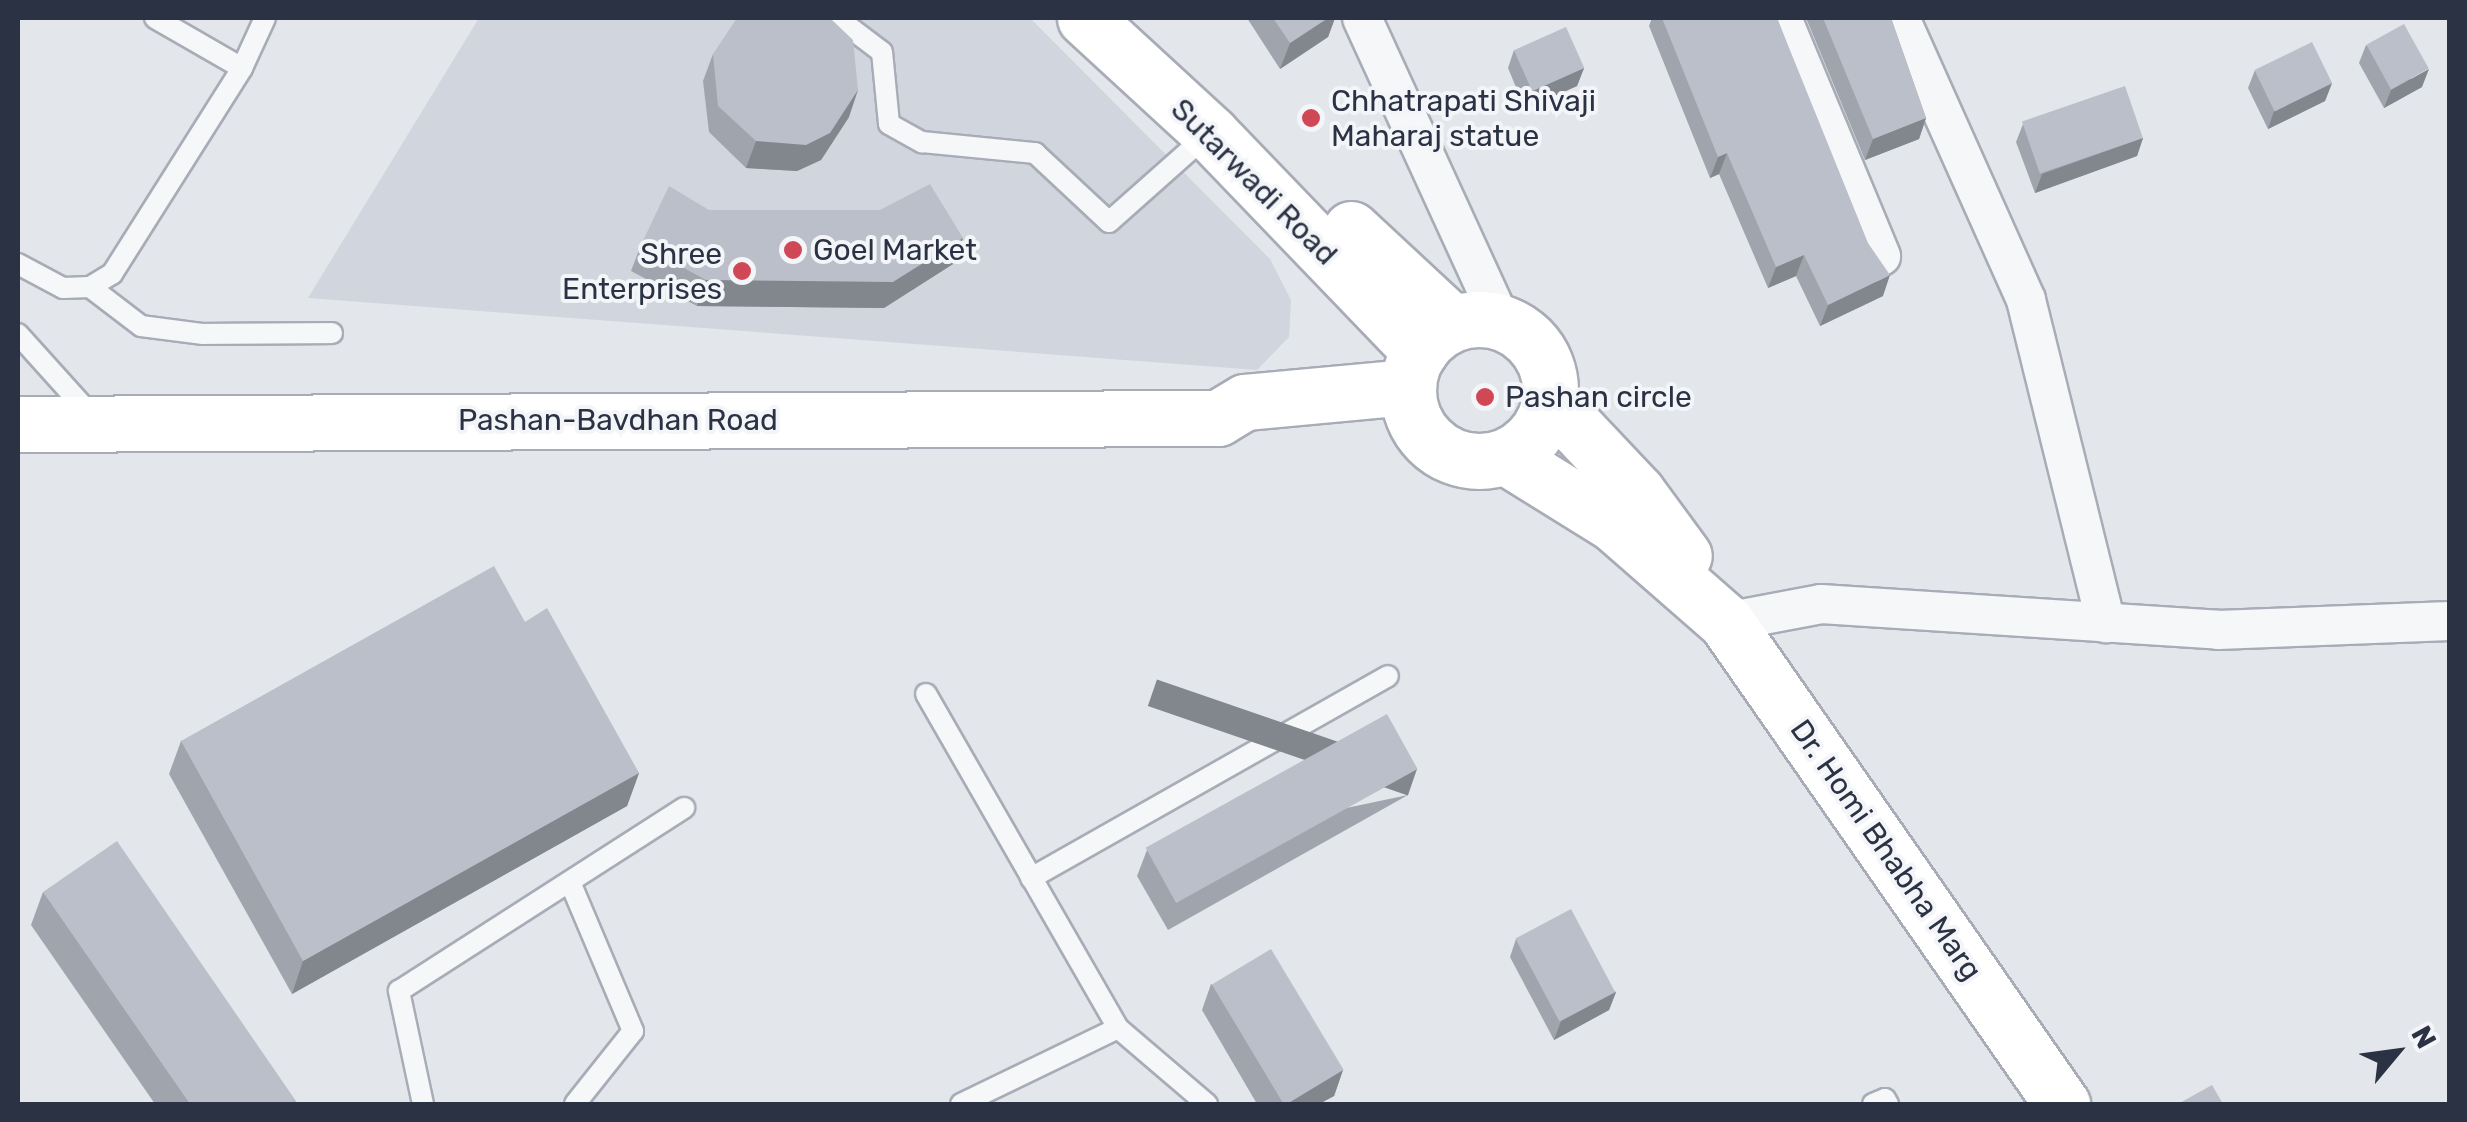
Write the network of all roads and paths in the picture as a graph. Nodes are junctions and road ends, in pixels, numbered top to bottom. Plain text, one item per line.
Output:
1 (155, 18) edge
2 (264, 18) edge
3 (837, 18) edge
4 (1084, 18) edge
5 (1134, 18) edge
6 (1362, 18) edge
7 (1782, 18) edge
8 (1900, 18) edge
9 (242, 68) junction
10 (1210, 133) junction
11 (1880, 256) edge
12 (18, 264) edge
13 (90, 287) junction
14 (332, 333) dead end
15 (18, 334) edge
16 (1439, 360) junction
17 (1550, 400) junction
18 (97, 422) junction
19 (18, 424) edge
20 (1506, 457) junction
21 (1715, 611) junction
22 (2450, 621) edge
23 (2106, 623) junction
24 (1388, 676) dead end
25 (926, 694) dead end
26 (684, 808) dead end
27 (1031, 878) junction
28 (570, 882) junction
29 (1118, 1028) junction
30 (423, 1104) edge
31 (574, 1104) edge
32 (962, 1104) edge
33 (1207, 1104) edge
34 (1873, 1104) edge
35 (1888, 1104) edge
36 (2062, 1104) edge

1 - 9 lane
2 - 9 lane
3 - 10 lane
4 - 10 main road, Sutarwadi Road
5 - 16 main road
6 - 16 street
7 - 11 street
8 - 23 street
9 - 13 lane
10 - 16 main road, Sutarwadi Road
12 - 13 lane
13 - 14 lane
15 - 18 lane
16 - 17 main road
16 - 18 main road, Pashan-Bavdhan Road
16 - 20 main road
17 - 20 main road
17 - 21 main road, Dr. Homi Bhabha Marg
18 - 19 main road, Pashan-Bavdhan Road
20 - 21 main road, Dr. Homi Bhabha Marg
21 - 23 street
21 - 36 main road, Dr. Homi Bhabha Marg
22 - 23 street
24 - 27 lane
25 - 27 lane
26 - 28 lane
27 - 29 lane
28 - 30 lane
28 - 31 lane
29 - 32 lane
29 - 33 lane
34 - 35 lane

